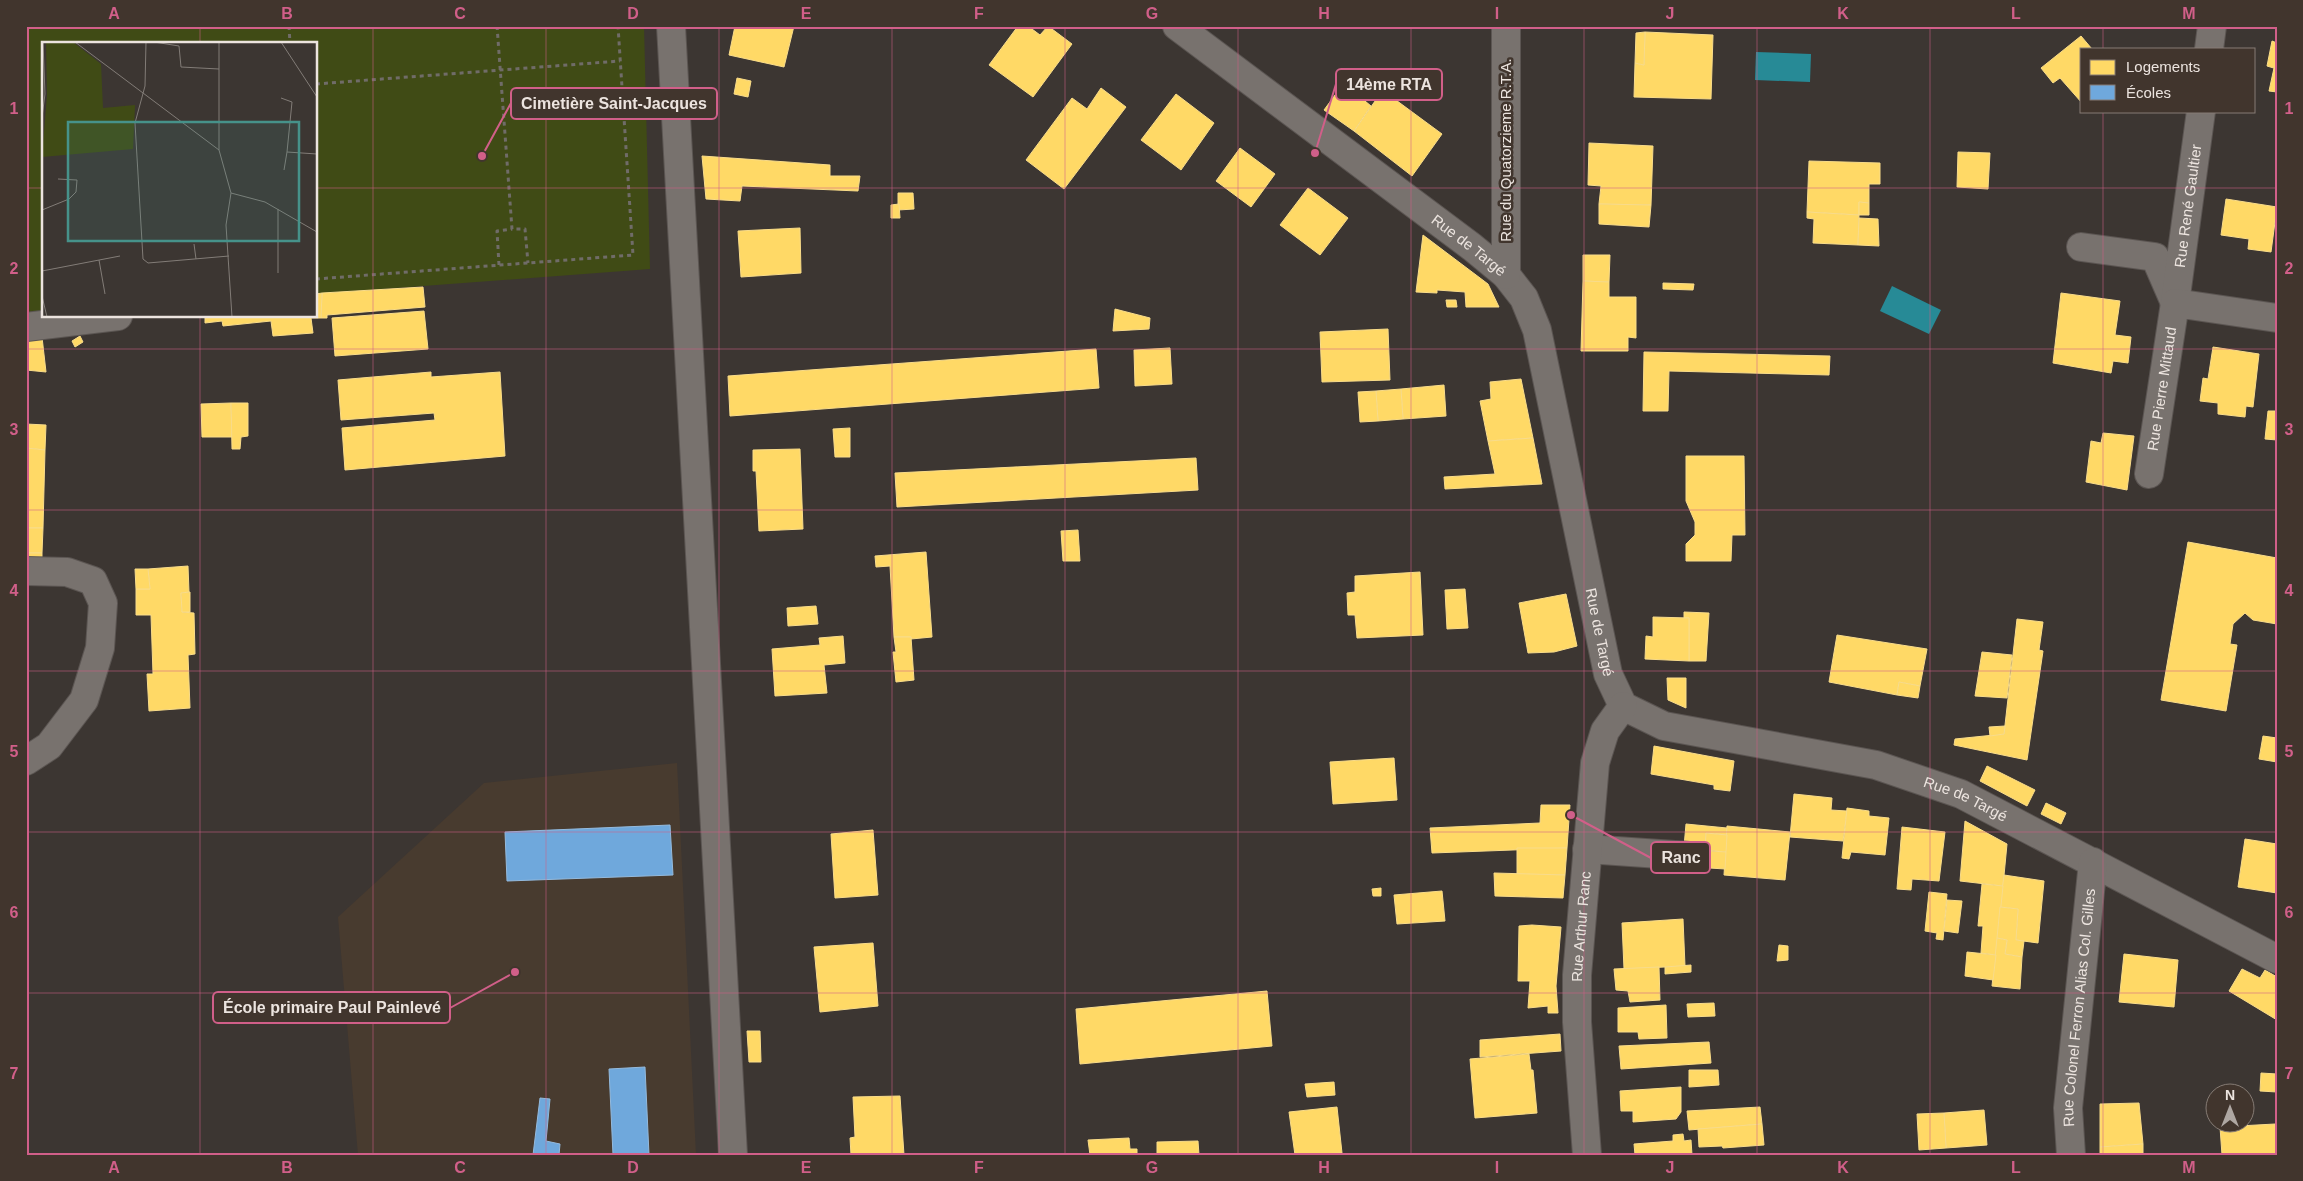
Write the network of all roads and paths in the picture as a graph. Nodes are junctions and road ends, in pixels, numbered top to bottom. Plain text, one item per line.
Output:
1 (289, 26) edge
2 (497, 26) edge
3 (618, 26) edge
4 (671, 26) edge
5 (1177, 26) edge
6 (1506, 26) edge
7 (2212, 26) edge
8 (290, 42) edge
9 (2209, 48) edge
10 (620, 62) junction
11 (500, 71) junction
12 (318, 84) edge
13 (2201, 112) edge
14 (512, 229) junction
15 (2081, 247) dead end
16 (528, 263) junction
17 (499, 265) junction
18 (1506, 275) junction
19 (318, 279) edge
20 (2175, 302) junction
21 (101, 318) edge
22 (2277, 318) edge
23 (26, 327) edge
24 (2149, 474) dead end
25 (26, 570) edge
26 (1624, 706) junction
27 (26, 761) edge
28 (1587, 849) junction
29 (1689, 856) dead end
30 (2092, 862) junction
31 (2277, 959) edge
32 (733, 1155) edge
33 (1586, 1155) edge
34 (2071, 1155) edge

1 - 8 path
2 - 11 path
3 - 10 path
4 - 32 street
5 - 18 street, Rue de Targé
6 - 18 street, Rue du Quatorzieme R.T.A.
7 - 9 street
10 - 11 path
10 - 16 path
11 - 12 path
11 - 14 path
13 - 20 street, Rue René Gaultier
14 - 16 path
14 - 17 path
15 - 20 street
16 - 17 path
17 - 19 path
18 - 26 street, Rue de Targé
20 - 22 street
20 - 24 street, Rue Pierre Mittaud
21 - 23 street
25 - 27 street
26 - 28 street, Rue Arthur Ranc
26 - 30 street, Rue de Targé
28 - 29 street
28 - 33 street, Rue Arthur Ranc
30 - 31 street, Rue de Targé
30 - 34 street, Rue Colonel Ferron Alias Col. Gilles

